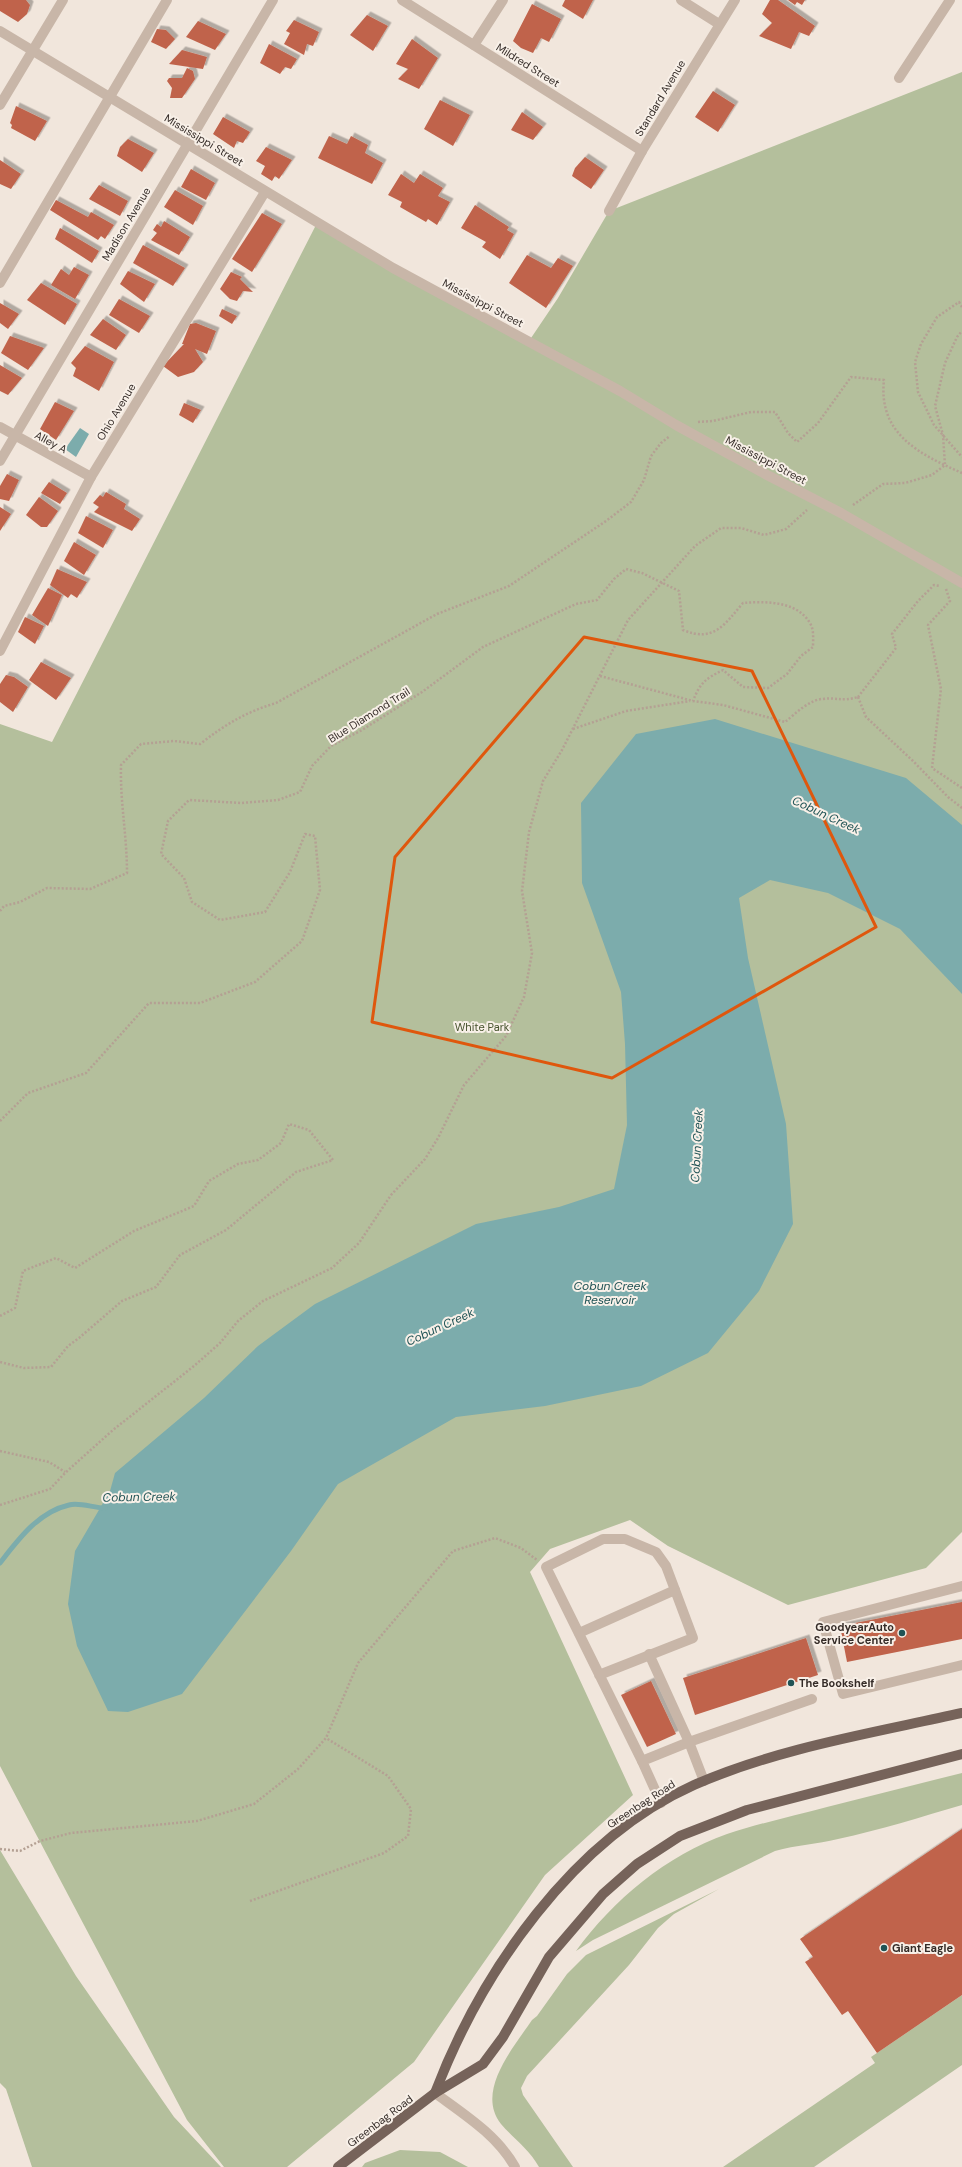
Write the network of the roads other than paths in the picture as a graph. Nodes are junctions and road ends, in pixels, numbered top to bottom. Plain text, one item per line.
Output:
1 (63, 0) edge
2 (167, 0) edge
3 (273, 0) edge
4 (402, 0) edge
5 (503, 0) edge
6 (681, 0) edge
7 (736, 0) edge
8 (950, 0) edge
9 (719, 24) junction
10 (0, 30) edge
11 (474, 45) junction
12 (33, 51) junction
13 (899, 78) dead end
14 (109, 97) junction
15 (0, 105) edge
16 (188, 144) junction
17 (642, 152) junction
18 (265, 192) junction
19 (610, 211) dead end
20 (0, 283) edge
21 (0, 427) edge
22 (14, 435) junction
23 (0, 461) edge
24 (91, 477) junction
25 (962, 583) edge
26 (0, 651) edge
27 (962, 1586) edge
28 (675, 1590) junction
29 (579, 1633) junction
30 (649, 1654) junction
31 (962, 1665) edge
32 (599, 1675) junction
33 (812, 1700) dead end
34 (962, 1713) edge
35 (689, 1742) junction
36 (962, 1754) edge
37 (642, 1761) junction
38 (704, 1781) junction
39 (661, 1803) junction
40 (435, 2093) junction
41 (338, 2167) edge
42 (516, 2167) edge

1 - 12 street
2 - 14 street
3 - 16 street, Madison Avenue
4 - 11 street, Mildred Street
5 - 11 street
6 - 9 street
7 - 9 street, Standard Avenue
8 - 13 street
9 - 17 street, Standard Avenue
10 - 12 street, Mississippi Street
11 - 17 street, Mildred Street
12 - 14 street, Mississippi Street
12 - 15 street
14 - 16 street, Mississippi Street
14 - 20 street
16 - 18 street, Mississippi Street
16 - 22 street, Madison Avenue
17 - 19 street, Standard Avenue
18 - 24 street, Ohio Avenue
18 - 25 street, Mississippi Street
21 - 22 street, Alley A
22 - 23 street, Madison Avenue
22 - 24 street, Alley A
24 - 26 street, Ohio Avenue
27 - 31 street
28 - 29 street
28 - 29 street
28 - 30 street
29 - 32 street
30 - 32 street
30 - 35 street
32 - 37 street
33 - 35 street
34 - 38 main road, Greenbag Road
35 - 37 street
35 - 38 street
36 - 40 main road, Greenbag Road
37 - 39 street
38 - 39 main road, Greenbag Road
39 - 40 main road, Greenbag Road
40 - 41 main road, Greenbag Road
40 - 42 street

